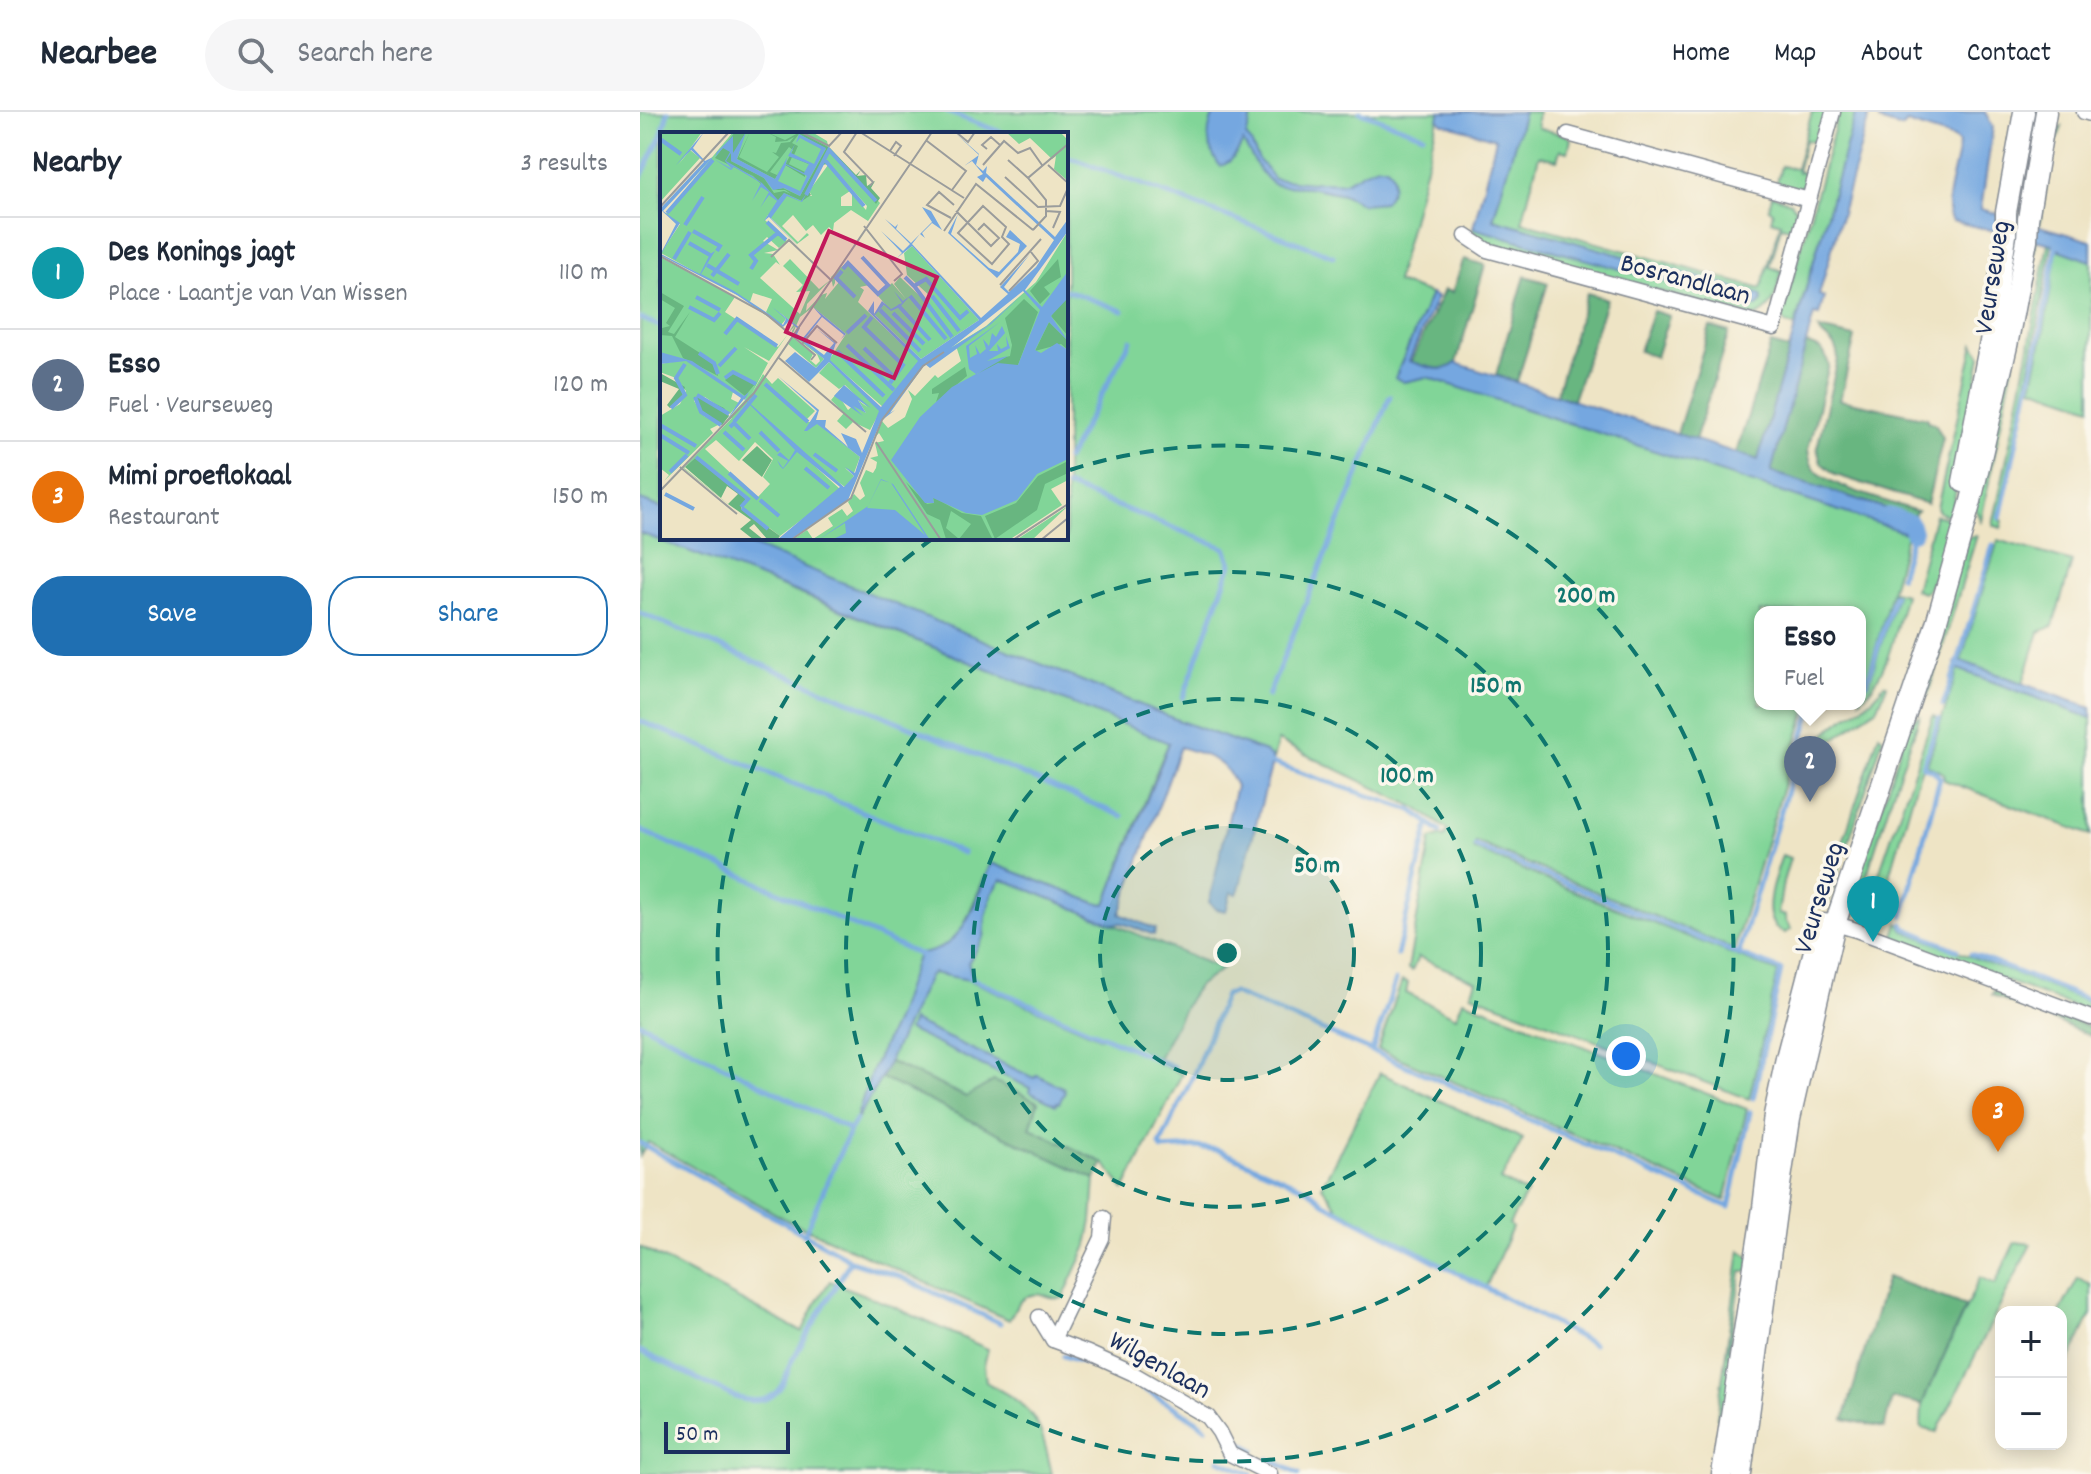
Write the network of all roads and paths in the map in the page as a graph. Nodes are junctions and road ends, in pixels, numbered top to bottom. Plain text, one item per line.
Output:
1 (1832, 112) edge
2 (2024, 112) edge
3 (2046, 112) edge
4 (2084, 112) edge
5 (2091, 114) edge
6 (1568, 134) dead end
7 (1809, 200) junction
8 (1466, 236) dead end
9 (1830, 923) junction
10 (1821, 953) junction
11 (2091, 1018) edge
12 (1104, 1218) dead end
13 (1039, 1317) dead end
14 (1053, 1340) junction
15 (1270, 1474) edge
16 (1722, 1474) edge
17 (1741, 1474) edge

1 - 7 street, Bosrandlaan
2 - 9 main road, Veurseweg
3 - 9 main road, Veurseweg
4 - 5 street
6 - 7 street
7 - 8 street, Bosrandlaan
9 - 10 main road, Veurseweg
9 - 11 street
10 - 16 main road, Veurseweg
10 - 17 main road, Veurseweg
12 - 14 street
13 - 14 street
14 - 15 street, Wilgenlaan

